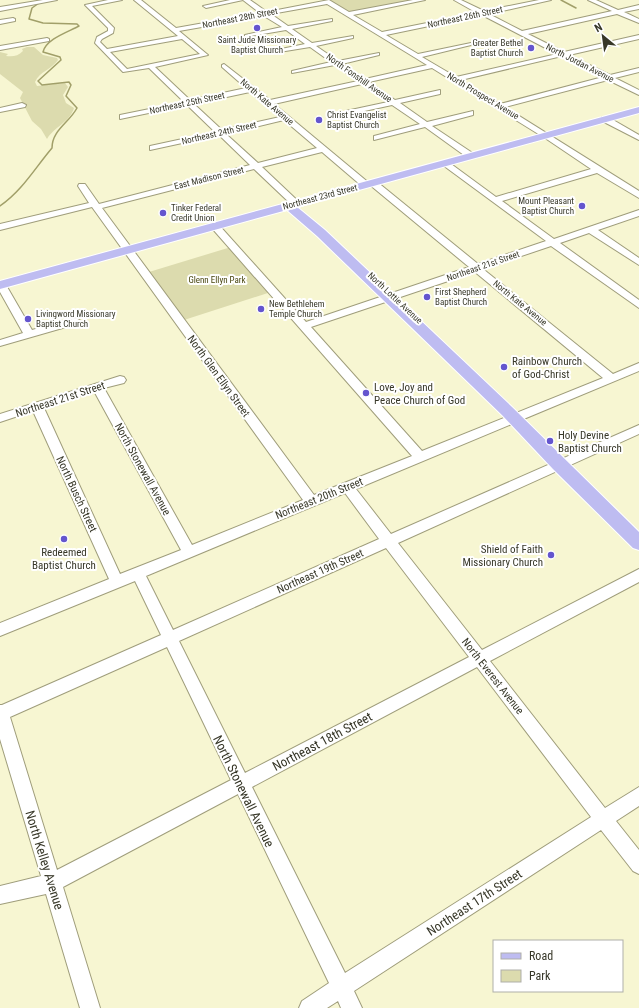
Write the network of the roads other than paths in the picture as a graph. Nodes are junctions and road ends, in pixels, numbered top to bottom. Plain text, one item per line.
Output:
1 (54, 0) edge
2 (113, 0) edge
3 (138, 0) edge
4 (240, 0) edge
5 (246, 0) edge
6 (422, 0) edge
7 (457, 0) edge
8 (548, 0) edge
9 (591, 0) edge
10 (326, 1) edge
11 (206, 6) dead end
12 (639, 7) edge
13 (0, 9) edge
14 (619, 12) junction
15 (265, 13) junction
16 (483, 13) junction
17 (348, 14) junction
18 (13, 20) dead end
19 (330, 20) dead end
20 (639, 21) edge
21 (0, 22) edge
22 (287, 28) junction
23 (176, 30) junction
24 (522, 33) junction
25 (381, 34) junction
26 (183, 36) junction
27 (247, 36) dead end
28 (351, 37) dead end
29 (639, 37) edge
30 (47, 40) dead end
31 (469, 44) dead end
32 (311, 45) junction
33 (0, 48) edge
34 (106, 51) junction
35 (269, 53) dead end
36 (382, 53) dead end
37 (564, 54) junction
38 (416, 56) junction
39 (336, 63) junction
40 (150, 66) junction
41 (224, 66) dead end
42 (433, 66) junction
43 (639, 70) edge
44 (289, 72) dead end
45 (609, 78) junction
46 (455, 79) junction
47 (364, 82) junction
48 (252, 89) junction
49 (437, 92) dead end
50 (639, 93) edge
51 (394, 102) junction
52 (189, 103) junction
53 (268, 103) junction
54 (22, 105) dead end
55 (499, 106) junction
56 (0, 110) edge
57 (639, 110) edge
58 (476, 113) dead end
59 (343, 114) dead end
60 (123, 117) dead end
61 (285, 118) junction
62 (605, 119) junction
63 (426, 125) junction
64 (220, 133) junction
65 (547, 135) junction
66 (377, 138) dead end
67 (639, 138) edge
68 (153, 148) dead end
69 (323, 149) junction
70 (471, 156) junction
71 (444, 163) junction
72 (255, 166) junction
73 (598, 170) junction
74 (369, 184) junction
75 (82, 186) dead end
76 (639, 195) edge
77 (495, 200) junction
78 (95, 205) junction
79 (293, 205) junction
80 (639, 213) edge
81 (215, 226) junction
82 (0, 227) edge
83 (590, 229) junction
84 (551, 242) junction
85 (128, 250) junction
86 (639, 262) edge
87 (477, 268) junction
88 (1, 285) edge
89 (391, 297) junction
90 (639, 305) edge
91 (76, 321) dead end
92 (304, 326) junction
93 (29, 335) junction
94 (0, 343) edge
95 (639, 367) edge
96 (612, 379) junction
97 (120, 380) dead end
98 (97, 386) junction
99 (37, 406) junction
100 (517, 417) junction
101 (0, 418) edge
102 (639, 429) edge
103 (420, 457) junction
104 (562, 463) junction
105 (347, 487) junction
106 (311, 502) junction
107 (639, 531) edge
108 (388, 541) junction
109 (639, 543) edge
110 (189, 552) junction
111 (138, 573) junction
112 (639, 575) edge
113 (117, 582) junction
114 (0, 630) edge
115 (169, 639) junction
116 (479, 658) junction
117 (0, 713) edge
118 (241, 783) junction
119 (639, 796) edge
120 (603, 819) junction
121 (639, 865) edge
122 (52, 883) junction
123 (0, 895) edge
124 (341, 987) junction
125 (90, 1008) edge
126 (309, 1008) edge
127 (352, 1008) edge

1 - 13 street
2 - 34 street
3 - 23 street
4 - 11 street
5 - 15 street, North Fonshill Avenue
6 - 17 street
7 - 16 street, North Jordan Avenue
8 - 16 street, Northeast 26th Street
9 - 14 street
10 - 15 street, Northeast 28th Street
10 - 17 street, North Prospect Avenue
12 - 14 street
14 - 20 street
14 - 24 street
15 - 22 street, North Fonshill Avenue
15 - 23 street, Northeast 28th Street
16 - 24 street, North Jordan Avenue
16 - 25 street, Northeast 26th Street
17 - 25 street, North Prospect Avenue
18 - 21 street
19 - 22 street
22 - 27 street
22 - 32 street, North Fonshill Avenue
23 - 26 street
24 - 37 street, North Jordan Avenue
25 - 38 street, North Prospect Avenue
26 - 34 street
26 - 40 street
28 - 32 street
29 - 37 street
30 - 33 street
31 - 38 street
32 - 35 street
32 - 39 street, North Fonshill Avenue
34 - 40 street
36 - 39 street
37 - 45 street, North Jordan Avenue
37 - 46 street
38 - 42 street, North Prospect Avenue
39 - 44 street
39 - 47 street, North Fonshill Avenue
40 - 52 street, North Lottie Avenue
41 - 48 street, North Kate Avenue
42 - 46 street, North Prospect Avenue
42 - 47 street
43 - 45 street
45 - 50 street, North Jordan Avenue
45 - 55 street
46 - 55 street, North Prospect Avenue
47 - 51 street, North Fonshill Avenue
47 - 53 street
48 - 52 street, Northeast 25th Street
48 - 53 street, North Kate Avenue
49 - 51 street
51 - 59 street
51 - 63 street, North Fonshill Avenue
52 - 60 street, Northeast 25th Street
52 - 64 street, North Lottie Avenue
53 - 61 street, North Kate Avenue
54 - 56 street
55 - 65 street, North Prospect Avenue
57 - 62 main road, Northeast 23rd Street
58 - 63 street
61 - 64 street, Northeast 24th Street
61 - 69 street, North Kate Avenue
62 - 65 main road, Northeast 23rd Street
62 - 67 street
63 - 66 street
63 - 70 street, North Fonshill Avenue
64 - 68 street, Northeast 24th Street
64 - 72 street, North Lottie Avenue
65 - 70 main road, Northeast 23rd Street
65 - 73 street, North Prospect Avenue
69 - 72 street, East Madison Street
69 - 74 street, North Kate Avenue
70 - 71 main road, Northeast 23rd Street
71 - 74 main road, Northeast 23rd Street
71 - 77 street
72 - 78 street, East Madison Street
72 - 79 street, North Lottie Avenue
73 - 76 street, North Prospect Avenue
73 - 77 street
74 - 79 main road, Northeast 23rd Street
74 - 87 street, North Kate Avenue
75 - 78 street, North Glen Ellyn Street
77 - 84 street
78 - 82 street, East Madison Street
78 - 85 street, North Glen Ellyn Street
79 - 81 main road, Northeast 23rd Street
79 - 89 main road, North Lottie Avenue
80 - 83 street, Northeast 21st Street
81 - 85 main road, Northeast 23rd Street
81 - 92 street
83 - 84 street, Northeast 21st Street
83 - 86 street
84 - 87 street, Northeast 21st Street
84 - 90 street
85 - 88 main road, Northeast 23rd Street
85 - 106 street, North Glen Ellyn Street
87 - 89 street, Northeast 21st Street
87 - 96 street, North Kate Avenue
88 - 93 street
89 - 92 street, Northeast 21st Street
89 - 100 main road, North Lottie Avenue
91 - 93 street
92 - 103 street
93 - 94 street
95 - 96 street, Northeast 20th Street
96 - 100 street, Northeast 20th Street
97 - 98 street, Northeast 21st Street
98 - 99 street, Northeast 21st Street
98 - 110 street, North Stonewall Avenue
99 - 101 street, Northeast 21st Street
99 - 113 street, North Busch Street
100 - 103 street, Northeast 20th Street
100 - 104 main road, North Lottie Avenue
102 - 104 street, Northeast 19th Street
103 - 105 street, Northeast 20th Street
104 - 107 main road, North Lottie Avenue
104 - 108 street, Northeast 19th Street
104 - 109 main road, North Lottie Avenue
105 - 106 street, Northeast 20th Street
105 - 108 street, North Everest Avenue
106 - 110 street, Northeast 20th Street
108 - 115 street, Northeast 19th Street
108 - 116 street, North Everest Avenue
110 - 111 street, Northeast 20th Street
111 - 113 street, Northeast 20th Street
111 - 115 street, North Stonewall Avenue
112 - 116 street, Northeast 18th Street
113 - 114 street, Northeast 20th Street
115 - 117 street, Northeast 19th Street
115 - 118 street, North Stonewall Avenue
116 - 118 street, Northeast 18th Street
116 - 120 street, North Everest Avenue
117 - 122 street, North Kelley Avenue
118 - 122 street, Northeast 18th Street
118 - 124 street, North Stonewall Avenue
119 - 120 street, Northeast 17th Street
120 - 121 street, North Everest Avenue
120 - 124 street, Northeast 17th Street
122 - 123 street, Northeast 18th Street
122 - 125 street, North Kelley Avenue
124 - 126 street, Northeast 17th Street
124 - 127 street, North Stonewall Avenue

